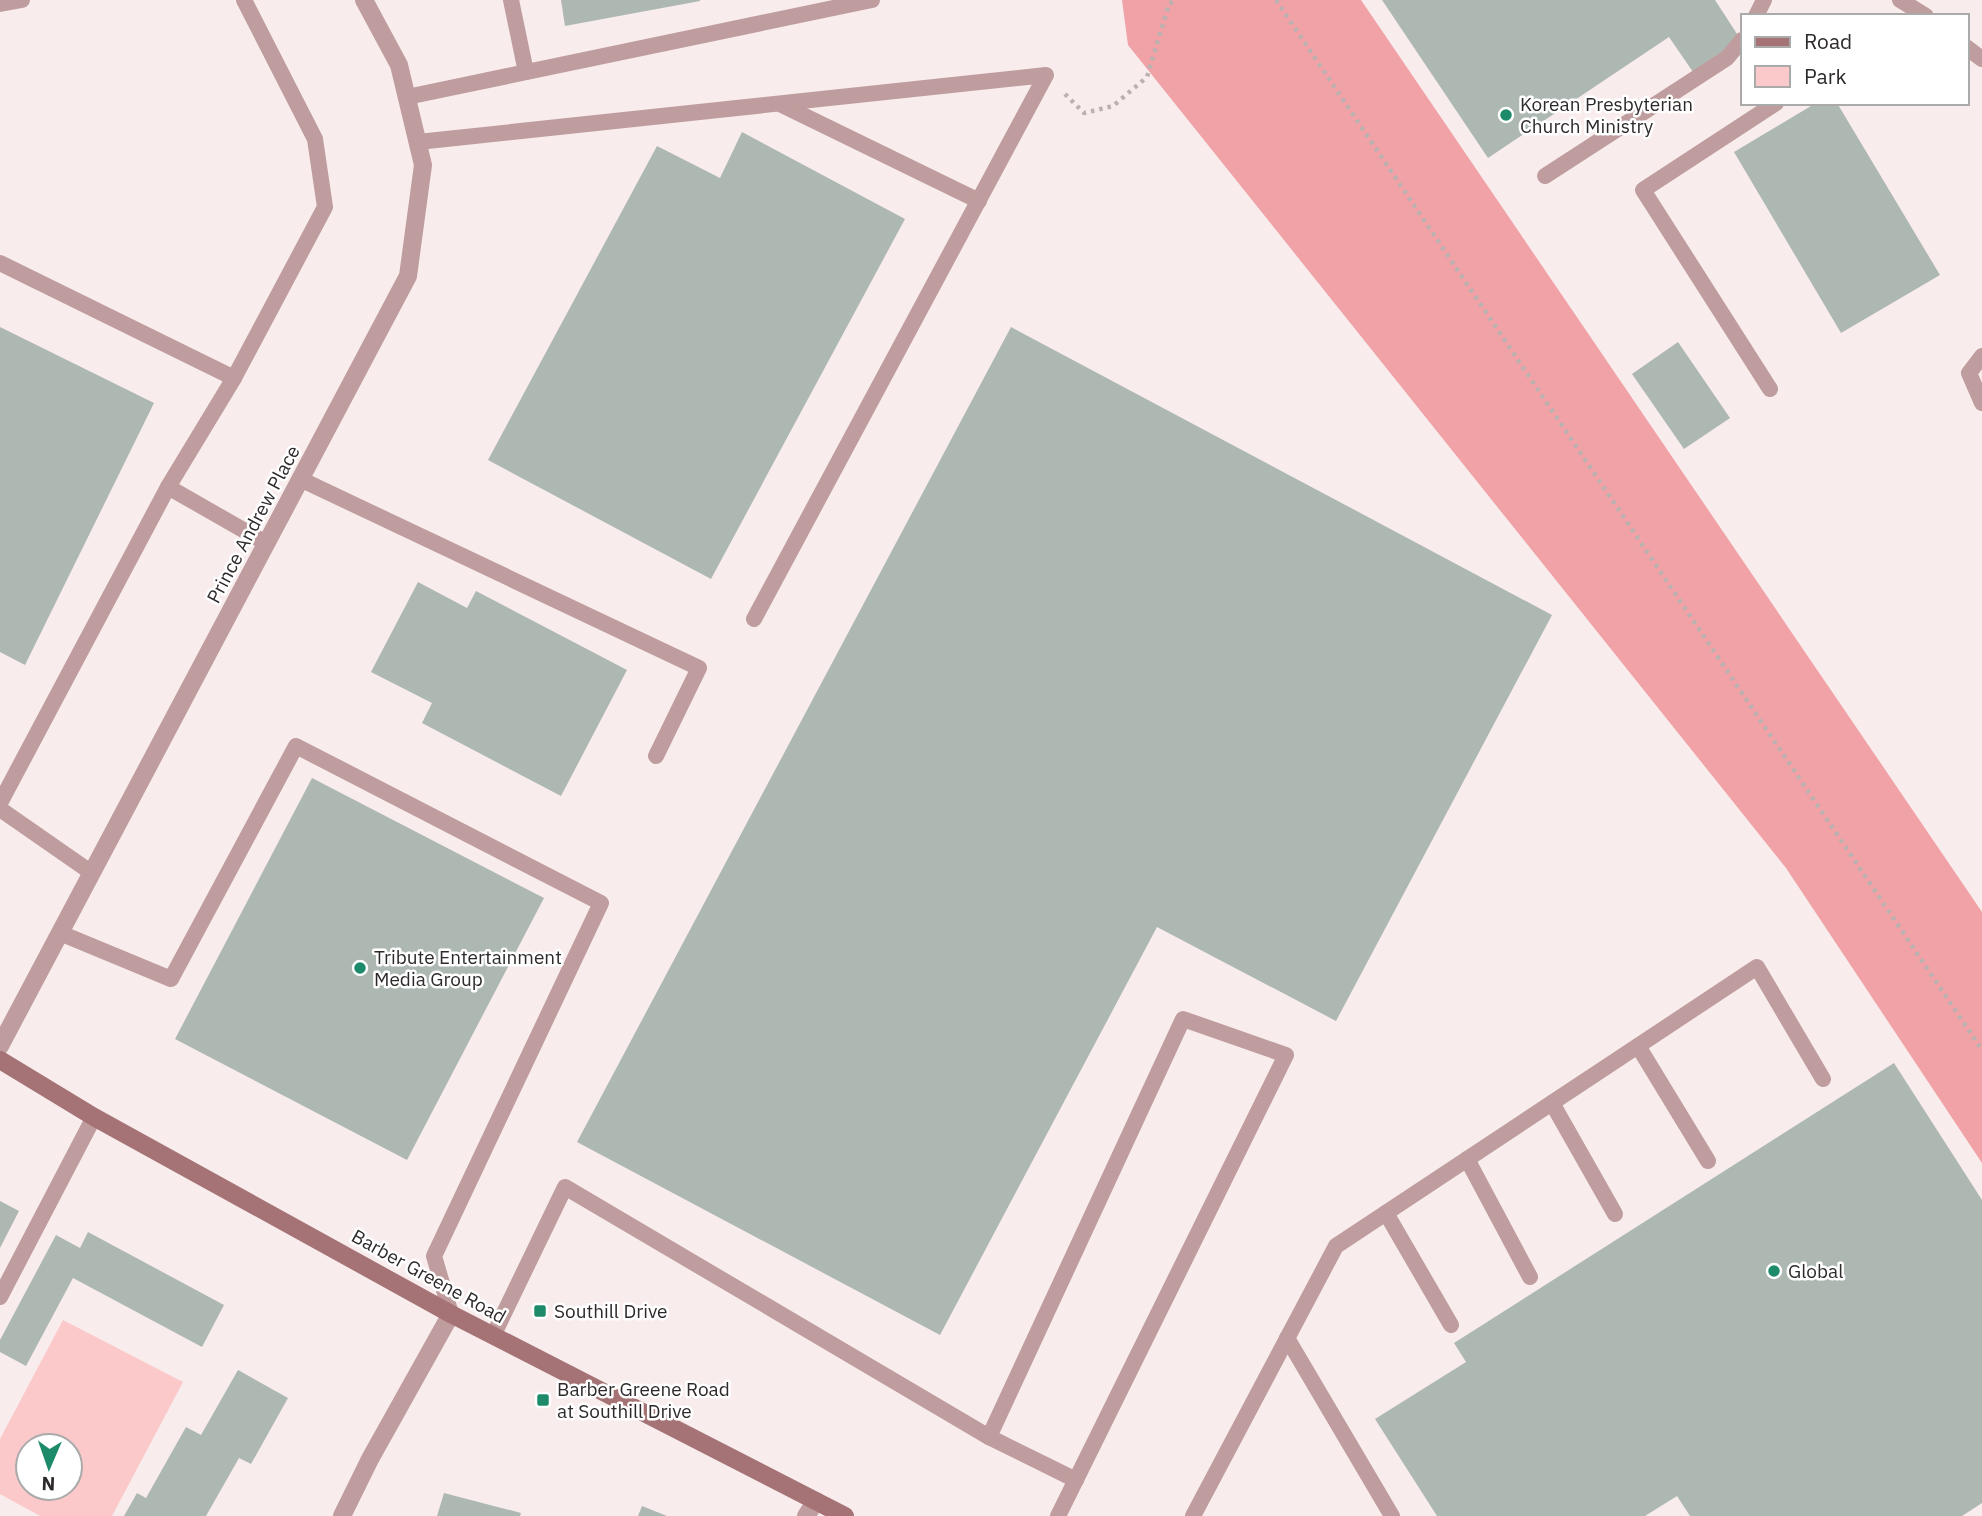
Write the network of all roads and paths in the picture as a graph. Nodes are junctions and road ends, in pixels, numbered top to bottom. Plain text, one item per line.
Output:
1 (22, 0) edge
2 (244, 0) edge
3 (364, 0) edge
4 (511, 0) edge
5 (872, 0) edge
6 (1176, 0) edge
7 (1276, 0) edge
8 (1900, 0) edge
9 (0, 4) edge
10 (1919, 14) edge
11 (1741, 41) edge
12 (526, 72) junction
13 (1046, 75) junction
14 (407, 97) junction
15 (779, 104) junction
16 (1773, 105) edge
17 (418, 142) junction
18 (1545, 176) dead end
19 (979, 201) junction
20 (0, 263) edge
21 (1982, 356) edge
22 (234, 378) junction
23 (1770, 389) dead end
24 (1982, 403) edge
25 (300, 479) junction
26 (168, 488) junction
27 (266, 543) junction
28 (754, 619) dead end
29 (656, 755) dead end
30 (0, 803) edge
31 (0, 809) edge
32 (92, 873) junction
33 (60, 933) junction
34 (0, 1046) edge
35 (1638, 1046) junction
36 (1982, 1050) edge
37 (0, 1060) edge
38 (1823, 1079) dead end
39 (1552, 1103) junction
40 (94, 1117) junction
41 (1467, 1159) junction
42 (1708, 1161) dead end
43 (1386, 1213) junction
44 (1615, 1213) dead end
45 (1530, 1277) dead end
46 (0, 1297) edge
47 (451, 1314) junction
48 (1451, 1325) dead end
49 (493, 1336) junction
50 (1287, 1338) junction
51 (989, 1437) junction
52 (1076, 1480) junction
53 (811, 1508) edge
54 (342, 1516) edge
55 (845, 1516) edge
56 (1058, 1516) edge
57 (1193, 1516) edge
58 (1392, 1516) edge

1 - 9 lane
2 - 22 lane
3 - 14 street, Prince Andrew Place
4 - 12 lane
5 - 12 lane
6 - 13 path
7 - 36 path
8 - 10 lane
11 - 18 lane
12 - 14 lane
13 - 15 lane
13 - 19 lane
14 - 17 street, Prince Andrew Place
15 - 17 lane
15 - 19 lane
16 - 23 lane
17 - 25 street, Prince Andrew Place
19 - 28 lane
20 - 22 lane
21 - 24 lane
22 - 26 lane
25 - 27 street, Prince Andrew Place
25 - 29 lane
26 - 27 lane
26 - 30 lane
27 - 32 street, Prince Andrew Place
31 - 32 lane
32 - 33 street, Prince Andrew Place
33 - 34 street, Prince Andrew Place
33 - 47 lane
35 - 38 lane
35 - 39 lane
35 - 42 lane
37 - 40 street, Barber Greene Road
39 - 41 lane
39 - 44 lane
40 - 46 lane
40 - 47 street, Barber Greene Road
41 - 43 lane
41 - 45 lane
43 - 48 lane
43 - 50 lane
47 - 49 street, Barber Greene Road
47 - 54 street
49 - 51 lane
49 - 53 street, Barber Greene Road
50 - 57 lane
50 - 58 lane
51 - 52 lane
51 - 52 lane
52 - 56 lane
53 - 55 street, Barber Greene Road

